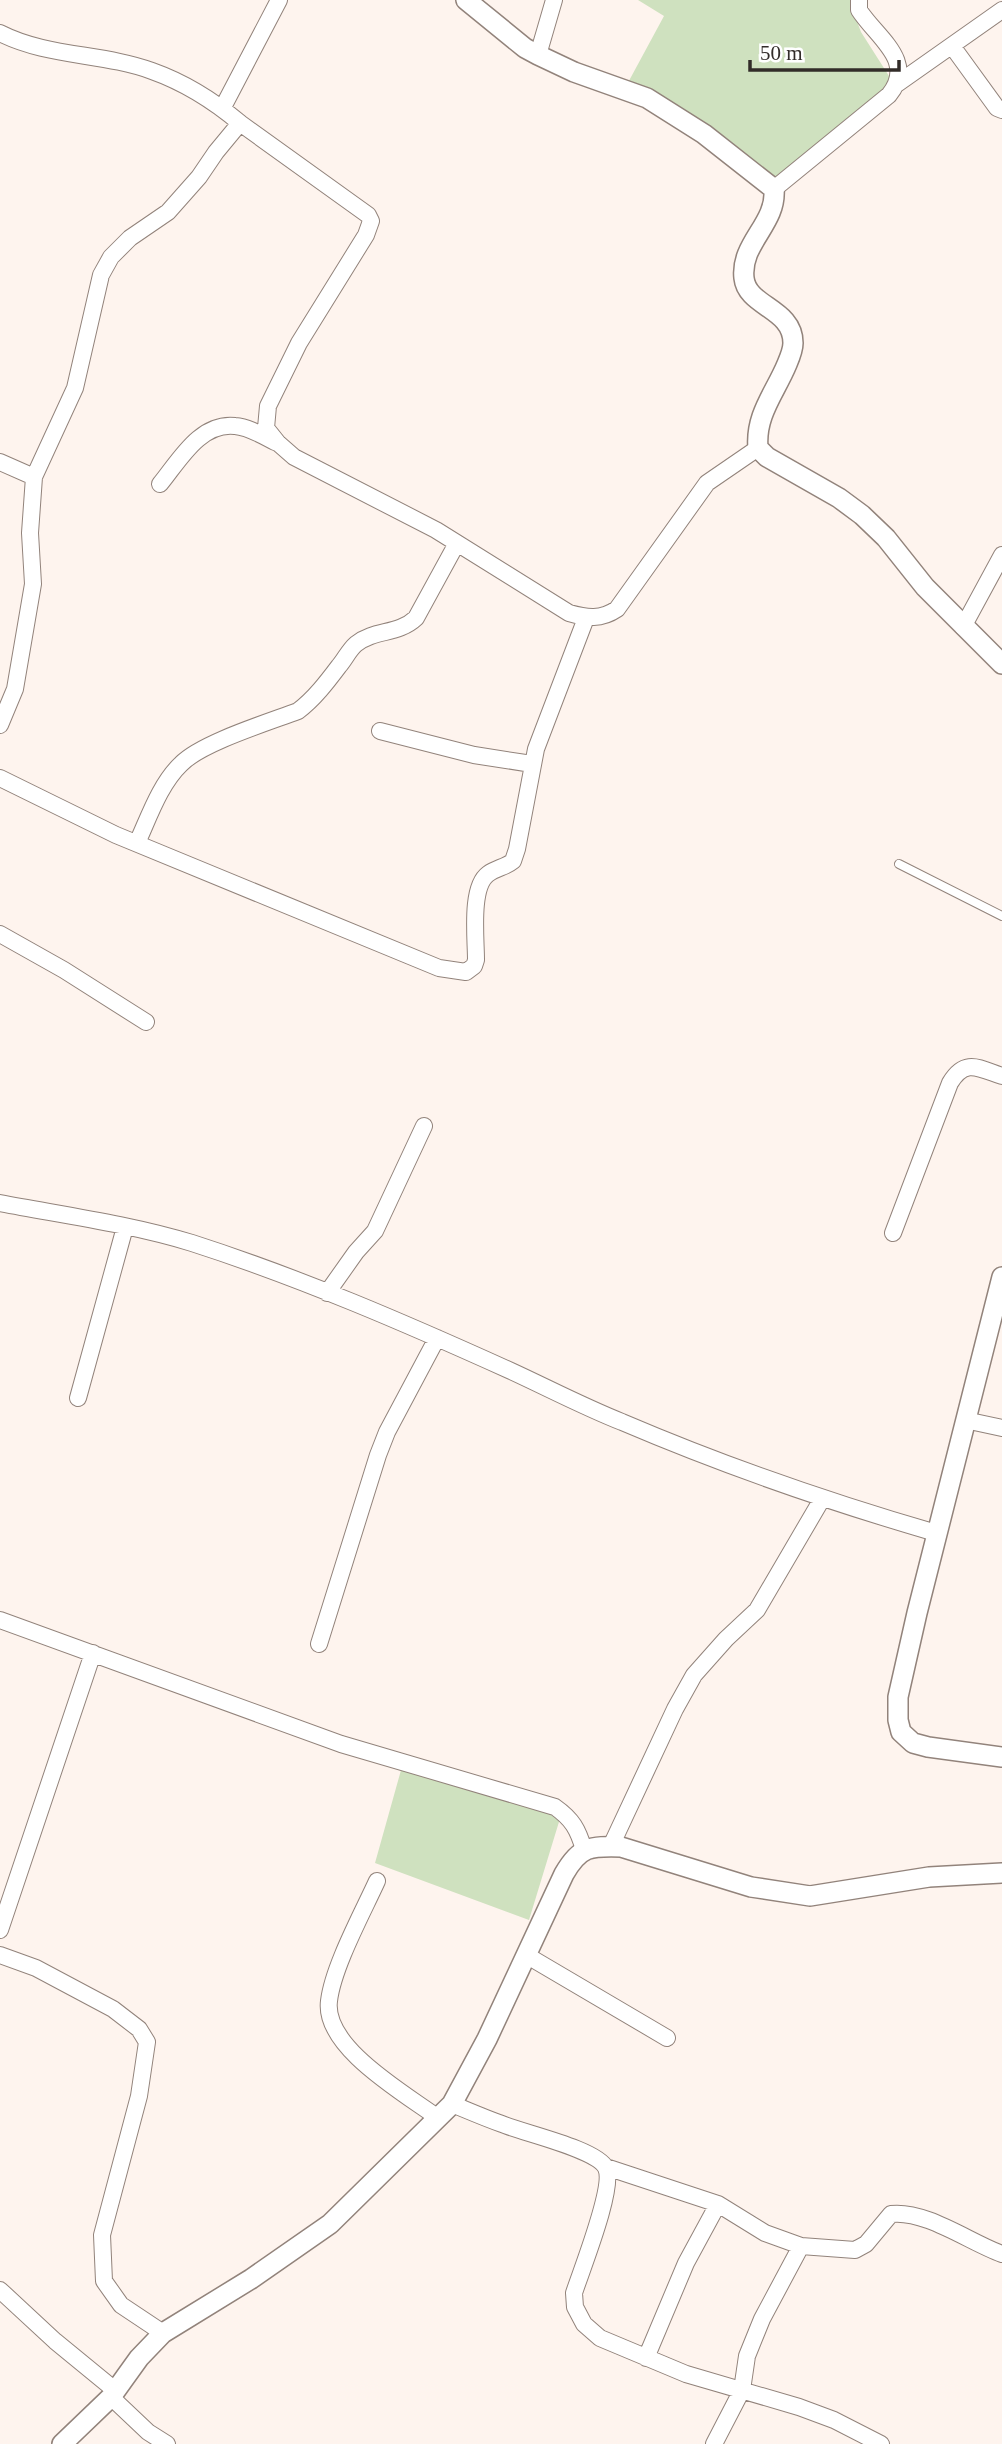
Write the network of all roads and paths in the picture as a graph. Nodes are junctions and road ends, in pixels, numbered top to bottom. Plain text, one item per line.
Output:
1 (279, 0) edge
2 (466, 0) edge
3 (554, 0) edge
4 (859, 0) edge
5 (1002, 10) edge
6 (0, 33) edge
7 (952, 46) junction
8 (538, 55) junction
9 (897, 84) junction
10 (222, 108) junction
11 (1002, 110) edge
12 (240, 123) junction
13 (774, 190) junction
14 (278, 443) junction
15 (758, 448) junction
16 (0, 462) edge
17 (34, 477) junction
18 (160, 484) dead end
19 (457, 543) junction
20 (1002, 555) edge
21 (586, 618) junction
22 (964, 627) junction
23 (1002, 664) edge
24 (0, 725) edge
25 (380, 731) dead end
26 (532, 764) junction
27 (0, 778) edge
28 (137, 844) junction
29 (899, 864) dead end
30 (1002, 916) edge
31 (0, 934) edge
32 (146, 1022) dead end
33 (1002, 1076) edge
34 (424, 1126) dead end
35 (0, 1203) edge
36 (125, 1227) junction
37 (893, 1234) dead end
38 (1002, 1277) edge
39 (327, 1293) junction
40 (436, 1338) junction
41 (78, 1398) dead end
42 (965, 1420) junction
43 (1002, 1428) edge
44 (822, 1499) junction
45 (936, 1533) junction
46 (0, 1620) edge
47 (319, 1644) dead end
48 (93, 1653) junction
49 (1002, 1757) edge
50 (611, 1846) junction
51 (584, 1850) junction
52 (1002, 1873) edge
53 (377, 1881) dead end
54 (0, 1930) edge
55 (0, 1955) edge
56 (526, 1955) junction
57 (667, 2038) dead end
58 (452, 2104) junction
59 (438, 2118) junction
60 (606, 2167) junction
61 (718, 2204) junction
62 (801, 2246) junction
63 (1002, 2254) edge
64 (0, 2290) edge
65 (163, 2333) junction
66 (646, 2358) junction
67 (741, 2390) junction
68 (113, 2394) junction
69 (871, 2442) edge
70 (62, 2444) edge
71 (167, 2444) edge
72 (715, 2444) edge

1 - 10 street
2 - 8 street
3 - 8 street
4 - 9 street
5 - 7 street
6 - 10 street
7 - 9 street
7 - 11 street
8 - 13 street
9 - 13 street
10 - 12 street
12 - 14 street
12 - 17 street
13 - 15 street
14 - 18 street
14 - 19 street
15 - 21 street
15 - 22 street
16 - 17 street
17 - 24 street
19 - 21 street
19 - 28 street
20 - 22 street
21 - 26 street
22 - 23 street
25 - 26 street
26 - 28 street
27 - 28 street
29 - 30 lane
31 - 32 street
33 - 37 street
34 - 39 street
35 - 36 street
36 - 39 street
36 - 41 street
38 - 42 street
39 - 40 street
40 - 44 street
40 - 47 street
42 - 43 street
42 - 45 street
44 - 45 street
44 - 50 street
45 - 49 street
46 - 48 street
48 - 51 street
48 - 54 street
50 - 51 street
50 - 52 street
51 - 56 street
53 - 59 street
55 - 65 street
56 - 57 street
56 - 58 street
58 - 59 street
58 - 60 street
59 - 65 street
60 - 61 street
60 - 66 street
61 - 62 street
61 - 66 street
62 - 63 street
62 - 67 street
64 - 68 street
65 - 68 street
66 - 67 street
67 - 69 street
67 - 72 street
68 - 70 street
68 - 71 street

